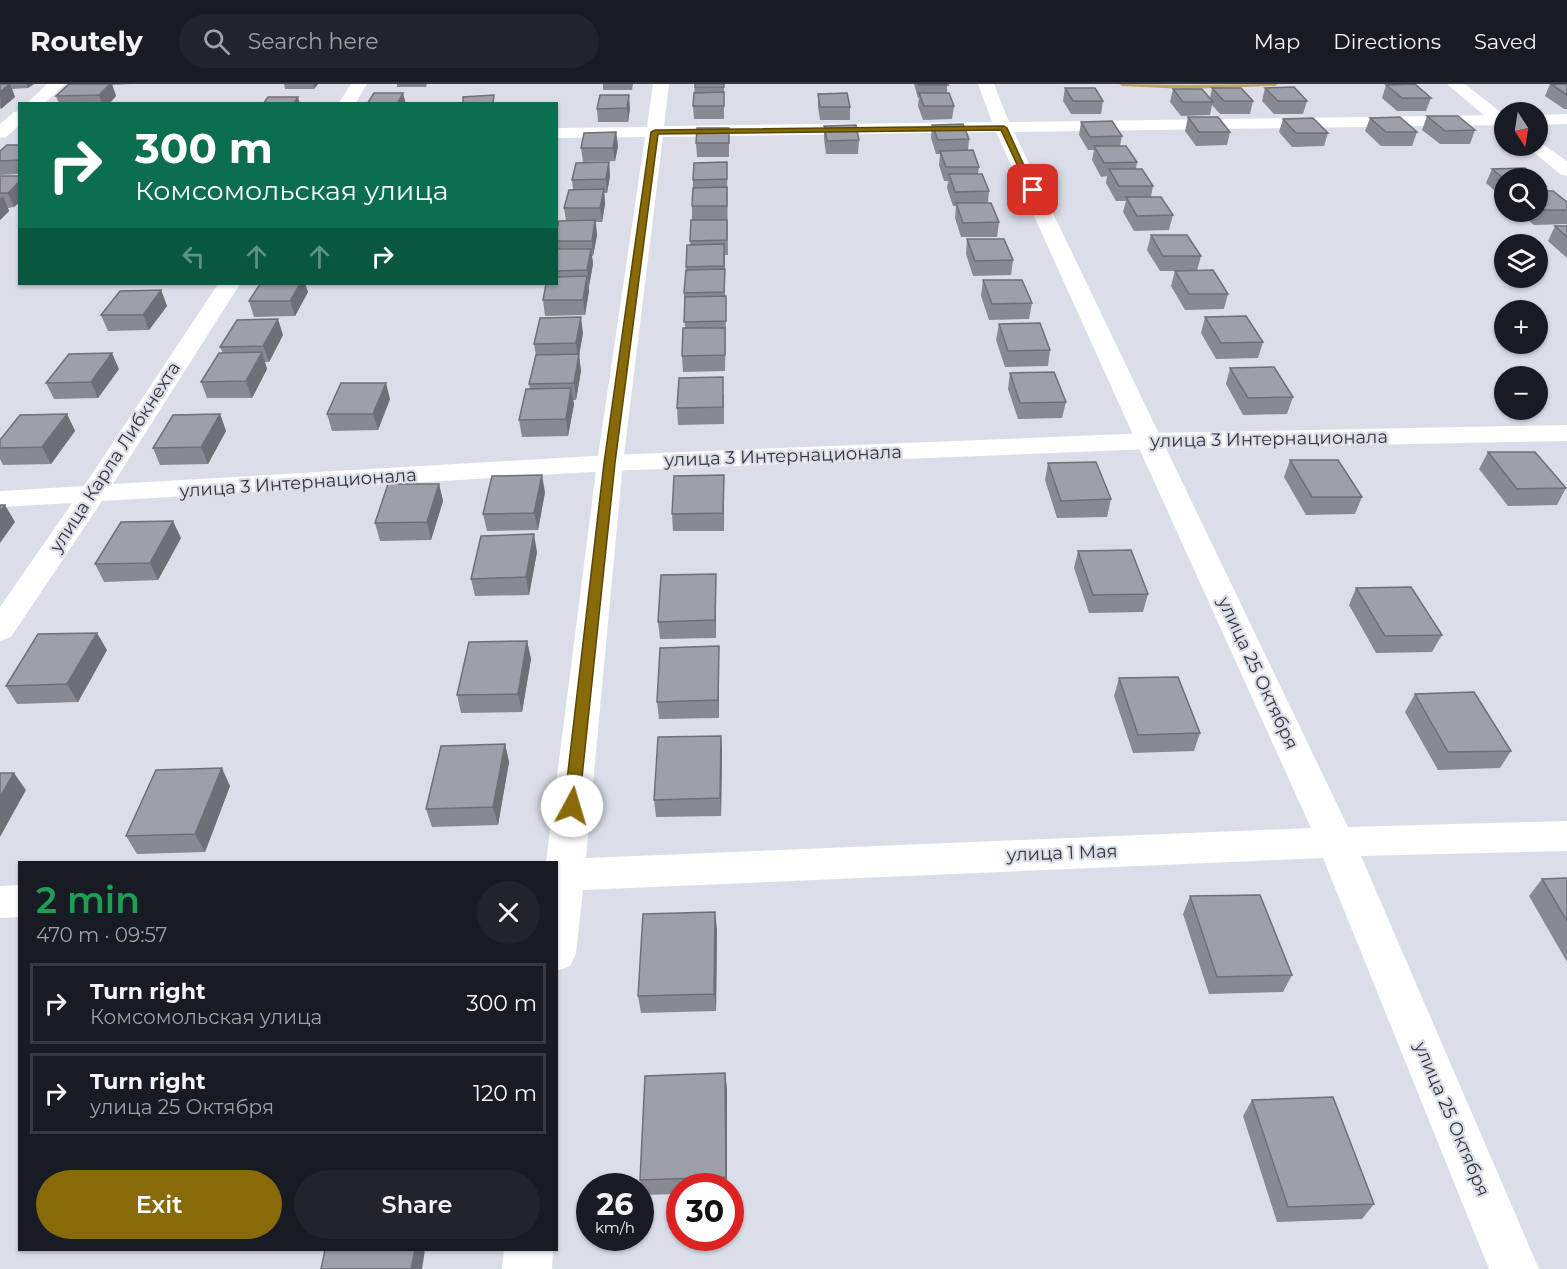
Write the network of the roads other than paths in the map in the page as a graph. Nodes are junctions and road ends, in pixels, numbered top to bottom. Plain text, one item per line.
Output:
1 (57, 84) edge
2 (359, 84) edge
3 (661, 84) edge
4 (986, 84) edge
5 (1455, 84) edge
6 (36, 102) edge
7 (347, 102) edge
8 (1494, 114) edge
9 (18, 119) edge
10 (1567, 119) edge
11 (1548, 120) edge
12 (1494, 121) edge
13 (1004, 128) junction
14 (655, 132) junction
15 (558, 133) edge
16 (3, 140) edge
17 (1548, 156) edge
18 (1567, 170) edge
19 (228, 285) edge
20 (1567, 433) edge
21 (1150, 441) junction
22 (610, 463) junction
23 (92, 495) junction
24 (0, 499) edge
25 (0, 630) edge
26 (1567, 836) edge
27 (1336, 842) junction
28 (560, 875) edge
29 (18, 901) edge
30 (0, 902) edge
31 (558, 914) edge
32 (529, 1251) edge
33 (527, 1269) edge
34 (1514, 1269) edge

1 - 6 street
2 - 7 street
3 - 14 street
4 - 13 street, улица 25 Октября
5 - 8 street
9 - 16 street
10 - 11 street
12 - 13 street
13 - 14 street
13 - 21 street, улица 25 Октября
14 - 15 street
14 - 22 street
17 - 18 street
19 - 23 street, улица Карла Либкнехта
20 - 21 street, улица 3 Интернационала
21 - 22 street, улица 3 Интернационала
21 - 27 street, улица 25 Октября
22 - 23 street, улица 3 Интернационала
22 - 28 street
23 - 24 street, улица 3 Интернационала
23 - 25 street, улица Карла Либкнехта
26 - 27 street, улица 1 Мая
27 - 28 street, улица 1 Мая
27 - 34 street, улица 25 Октября
28 - 31 street
29 - 30 street
32 - 33 street

